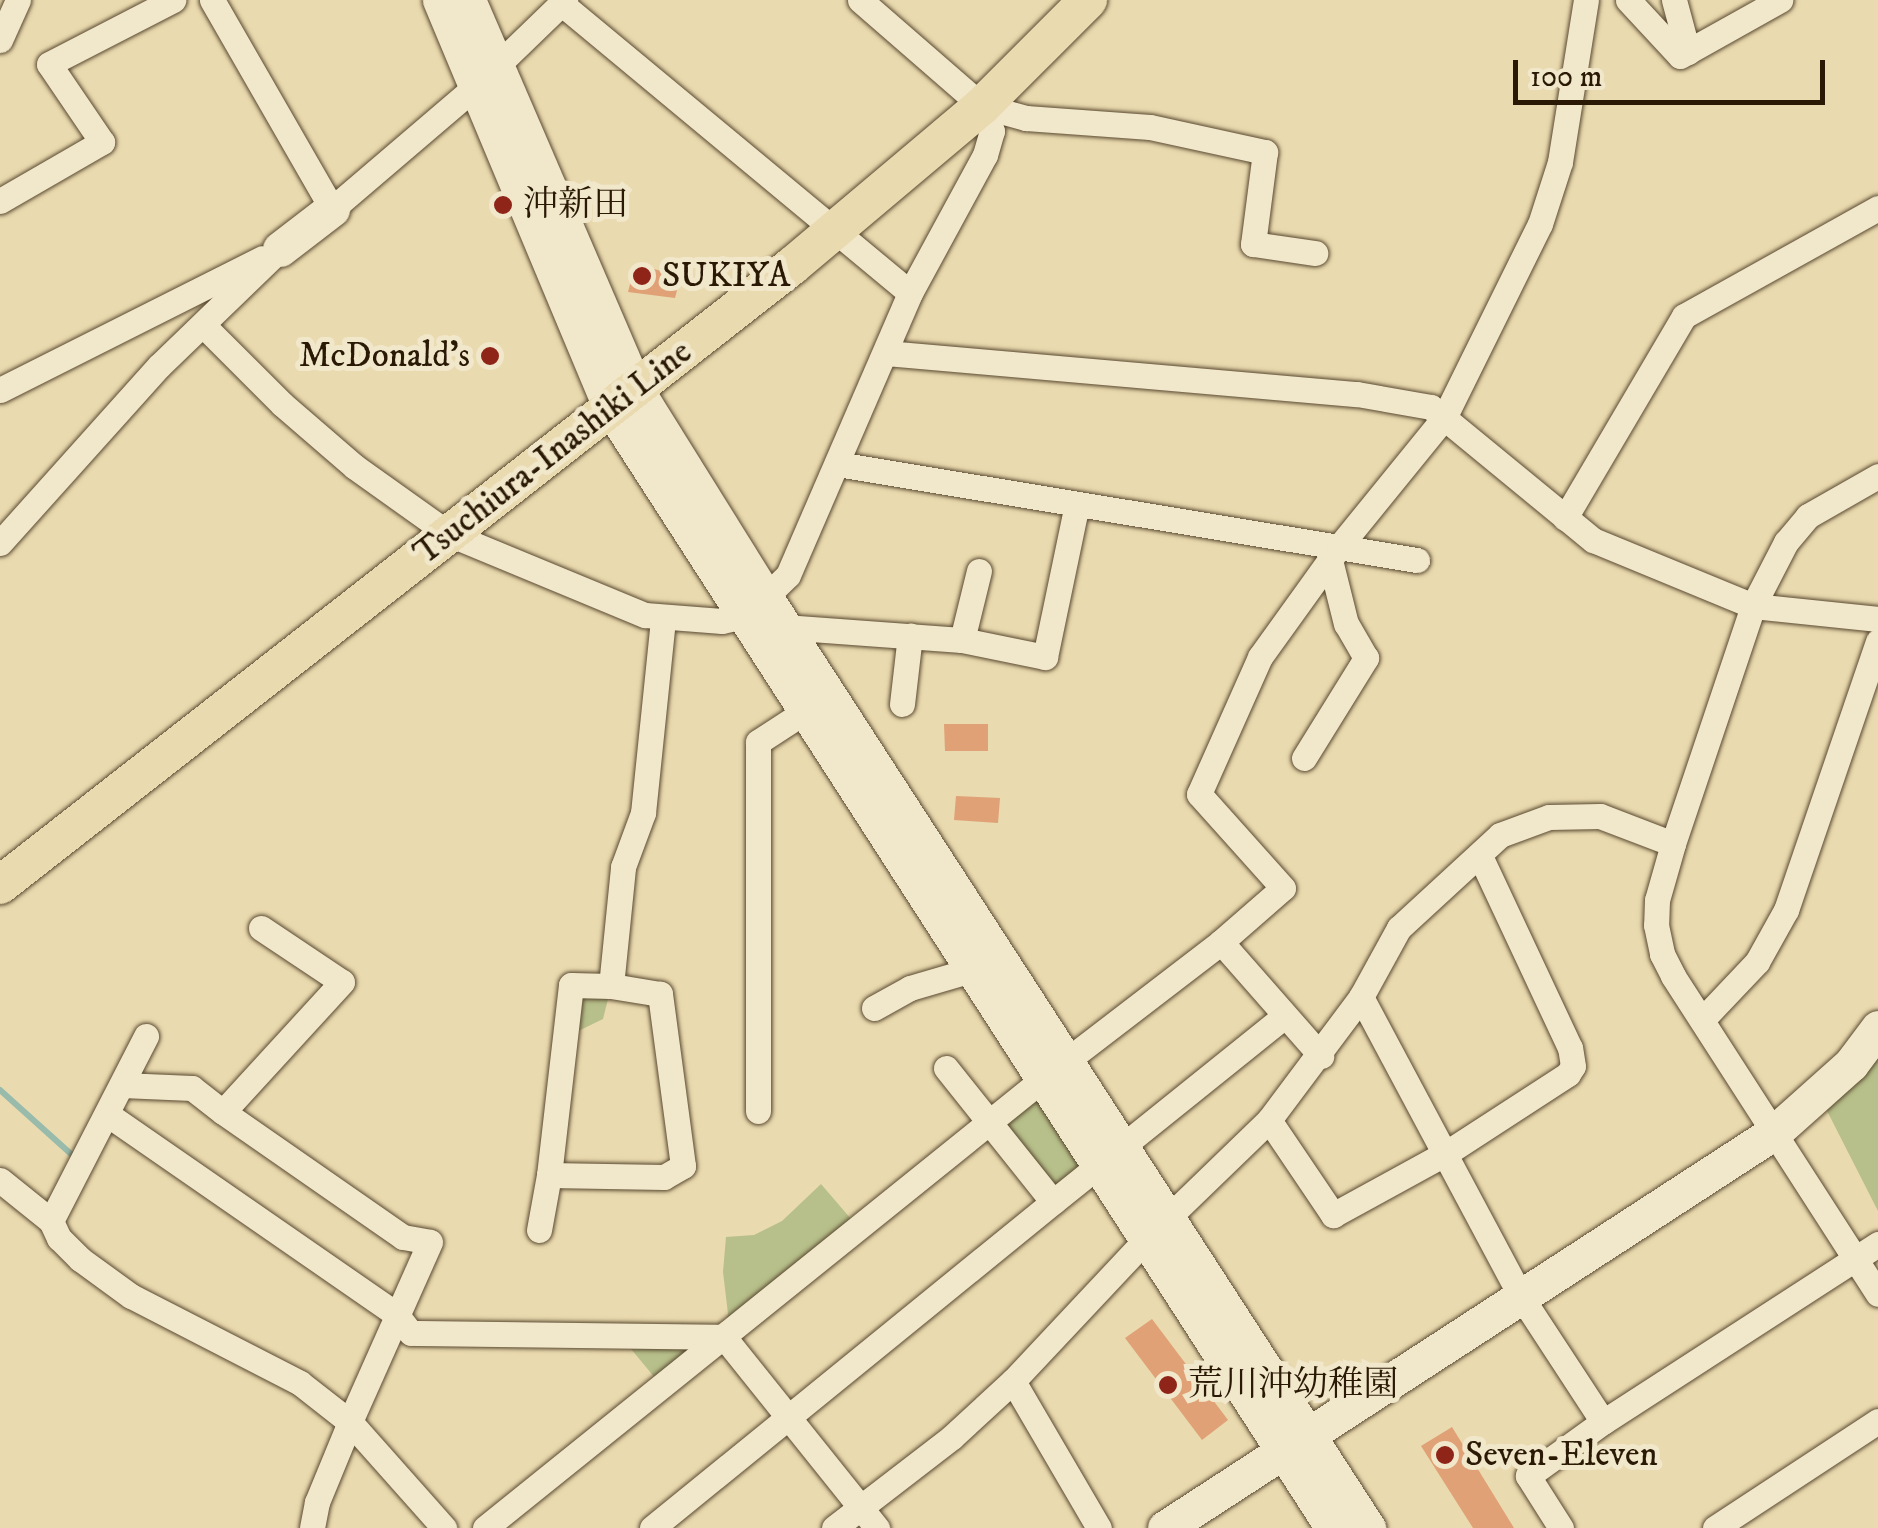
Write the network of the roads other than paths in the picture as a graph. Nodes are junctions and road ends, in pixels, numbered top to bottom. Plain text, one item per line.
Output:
1 (18, 0) edge
2 (174, 0) edge
3 (212, 0) edge
4 (440, 0) edge
5 (468, 0) edge
6 (860, 0) edge
7 (1088, 0) edge
8 (1586, 0) edge
9 (1628, 0) edge
10 (1674, 0) edge
11 (1780, 0) edge
12 (564, 2) edge
13 (0, 40) edge
14 (1688, 52) junction
15 (486, 76) junction
16 (982, 106) junction
17 (0, 201) edge
18 (1878, 208) edge
19 (332, 209) junction
20 (833, 232) junction
21 (280, 249) junction
22 (1315, 253) dead end
23 (910, 293) junction
24 (203, 325) junction
25 (886, 353) junction
26 (0, 390) edge
27 (622, 398) junction
28 (1444, 418) junction
29 (837, 464) junction
30 (1878, 476) edge
31 (1077, 504) junction
32 (1565, 518) junction
33 (449, 534) junction
34 (0, 543) edge
35 (1335, 553) junction
36 (1417, 560) dead end
37 (979, 571) dead end
38 (1753, 606) junction
39 (766, 614) junction
40 (663, 619) junction
41 (1878, 619) edge
42 (910, 635) junction
43 (962, 640) junction
44 (1878, 641) edge
45 (902, 704) dead end
46 (807, 710) junction
47 (1304, 758) dead end
48 (1674, 844) junction
49 (1480, 856) junction
50 (0, 885) edge
51 (261, 928) dead end
52 (1221, 942) junction
53 (971, 970) junction
54 (611, 986) junction
55 (1361, 997) junction
56 (874, 1008) dead end
57 (1284, 1016) junction
58 (1702, 1020) junction
59 (1878, 1028) edge
60 (146, 1036) dead end
61 (1321, 1056) junction
62 (946, 1068) dead end
63 (1054, 1070) junction
64 (122, 1084) junction
65 (758, 1111) dead end
66 (223, 1112) junction
67 (107, 1114) junction
68 (1269, 1120) junction
69 (990, 1122) junction
70 (1776, 1131) junction
71 (1448, 1152) junction
72 (1113, 1155) junction
73 (549, 1176) junction
74 (0, 1180) edge
75 (1053, 1202) junction
76 (51, 1221) junction
77 (1158, 1226) junction
78 (540, 1230) dead end
79 (1878, 1244) edge
80 (1856, 1262) junction
81 (1878, 1294) edge
82 (1522, 1298) junction
83 (396, 1314) junction
84 (724, 1336) junction
85 (1012, 1381) junction
86 (791, 1418) junction
87 (1878, 1421) edge
88 (350, 1422) junction
89 (1603, 1422) junction
90 (1296, 1442) junction
91 (861, 1505) junction
92 (312, 1528) edge
93 (444, 1528) edge
94 (485, 1528) edge
95 (652, 1528) edge
96 (834, 1528) edge
97 (878, 1528) edge
98 (1099, 1528) edge
99 (1165, 1528) edge
100 (1333, 1528) edge
101 (1368, 1528) edge
102 (1561, 1528) edge
103 (1715, 1528) edge

1 - 13 street
2 - 17 street
3 - 19 street
4 - 15 street
5 - 15 street
6 - 16 street
7 - 16 main road, Tsuchiura-Inashiki Line
8 - 28 street
9 - 14 street
10 - 14 street
11 - 14 street
12 - 15 street
12 - 20 street
15 - 19 street
15 - 27 street
16 - 20 main road, Tsuchiura-Inashiki Line
16 - 22 street
16 - 23 street
18 - 32 street
19 - 21 street
20 - 23 street
20 - 27 main road, Tsuchiura-Inashiki Line
21 - 24 street
21 - 26 street
23 - 25 street
24 - 33 street
24 - 34 street
25 - 28 street
25 - 29 street
27 - 33 main road, Tsuchiura-Inashiki Line
27 - 39 street
28 - 32 street
28 - 35 street
29 - 31 street
29 - 39 street
30 - 38 street
31 - 35 street
31 - 43 street
32 - 38 street
33 - 40 street
33 - 50 main road, Tsuchiura-Inashiki Line
35 - 36 street
35 - 47 street
35 - 52 street
37 - 43 street
38 - 41 street
38 - 48 street
39 - 40 street
39 - 42 street
39 - 46 street
39 - 63 street
40 - 54 street
42 - 43 street
42 - 45 street
44 - 58 street
46 - 53 street
46 - 65 street
48 - 49 street
48 - 58 street
49 - 55 street
49 - 71 street
51 - 66 street
52 - 57 street
52 - 63 street
53 - 56 street
53 - 63 street
54 - 73 street
54 - 73 street
55 - 61 street
55 - 71 street
57 - 61 street
57 - 72 street
58 - 70 street
59 - 70 street
60 - 64 street
61 - 68 street
62 - 69 street
63 - 69 street
63 - 72 street
64 - 66 street
64 - 67 street
66 - 83 street
67 - 76 street
67 - 83 street
68 - 71 street
68 - 77 street
69 - 75 street
69 - 84 street
70 - 80 street
70 - 82 street
71 - 82 street
72 - 75 street
72 - 77 street
73 - 78 street
74 - 76 street
75 - 86 street
76 - 88 street
77 - 85 street
77 - 90 street
79 - 80 street
80 - 81 street
80 - 89 street
82 - 89 street
82 - 90 street
83 - 84 street
83 - 88 street
84 - 86 street
84 - 94 street
85 - 91 street
85 - 98 street
86 - 91 street
86 - 95 street
87 - 103 street
88 - 92 street
88 - 93 street
89 - 102 street
90 - 99 street
90 - 100 street
90 - 101 street
91 - 96 street
91 - 97 street

